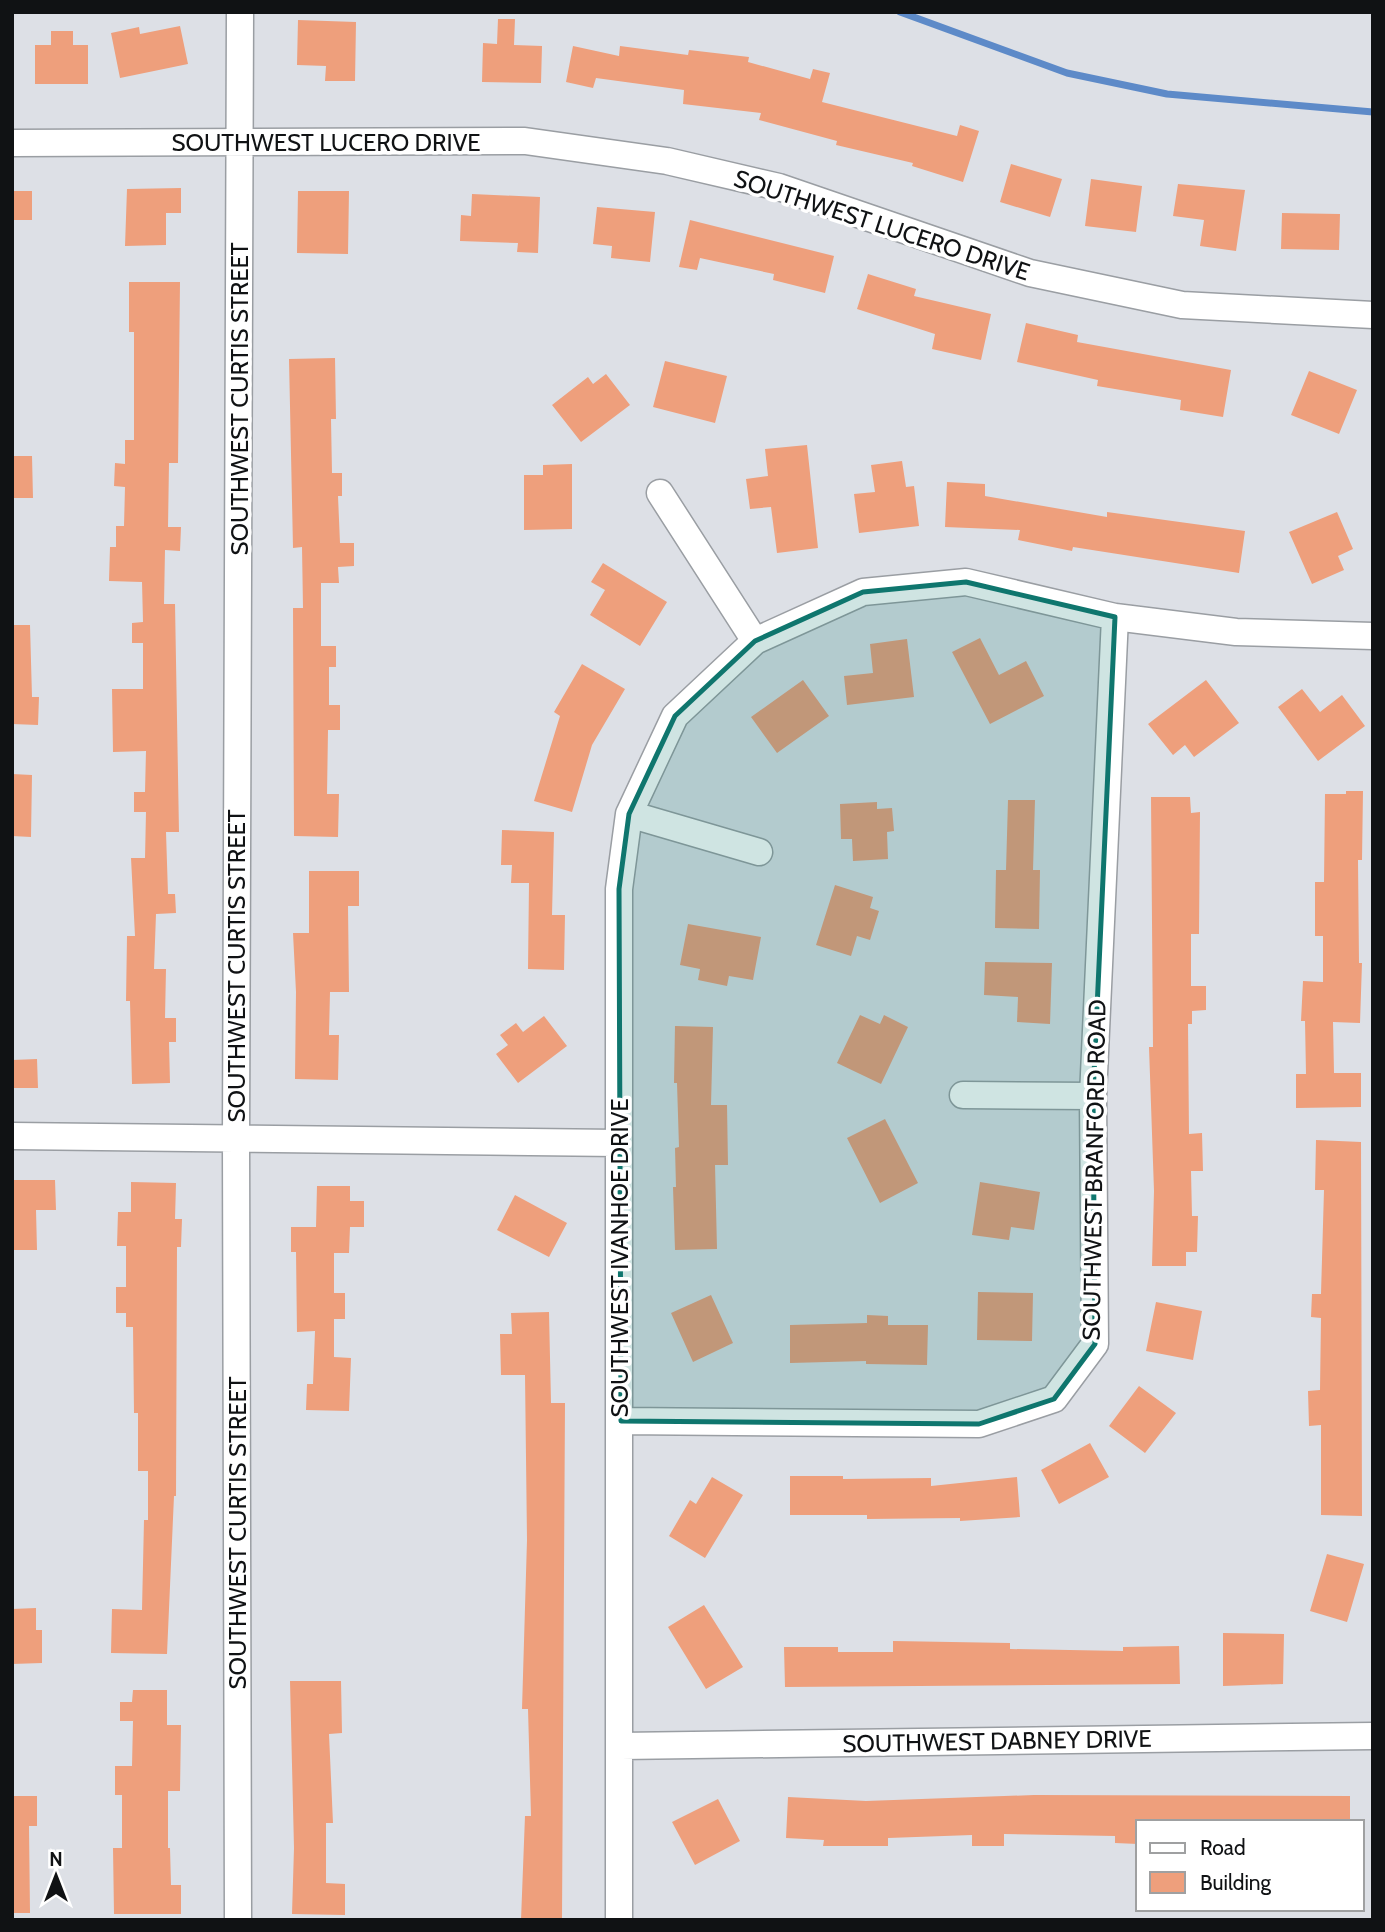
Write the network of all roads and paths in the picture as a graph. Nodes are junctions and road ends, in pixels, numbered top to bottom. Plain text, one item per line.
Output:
1 (240, 12) edge
2 (240, 142) junction
3 (12, 144) edge
4 (1373, 315) edge
5 (660, 493) dead end
6 (1115, 617) junction
7 (1373, 636) edge
8 (755, 641) junction
9 (629, 814) junction
10 (759, 852) dead end
11 (963, 1095) dead end
12 (1093, 1096) junction
13 (12, 1136) edge
14 (236, 1139) junction
15 (618, 1143) junction
16 (621, 1420) junction
17 (1373, 1736) edge
18 (621, 1746) junction
19 (238, 1920) edge
20 (619, 1920) edge

1 - 2 street, SOUTHWEST CURTIS STREET
2 - 3 street, SOUTHWEST LUCERO DRIVE
2 - 4 street, SOUTHWEST LUCERO DRIVE
2 - 14 street, SOUTHWEST CURTIS STREET
5 - 8 street
6 - 7 street, SOUTHWEST IVANHOE DRIVE
6 - 8 street, SOUTHWEST IVANHOE DRIVE
6 - 12 street, SOUTHWEST BRANFORD ROAD
8 - 9 street, SOUTHWEST IVANHOE DRIVE
9 - 10 street
9 - 15 street, SOUTHWEST IVANHOE DRIVE
11 - 12 street
12 - 16 street, SOUTHWEST BRANFORD ROAD
13 - 14 street
14 - 15 street
14 - 19 street, SOUTHWEST CURTIS STREET
15 - 16 street, SOUTHWEST IVANHOE DRIVE
16 - 18 street, SOUTHWEST IVANHOE DRIVE
17 - 18 street, SOUTHWEST DABNEY DRIVE
18 - 20 street, SOUTHWEST IVANHOE DRIVE

